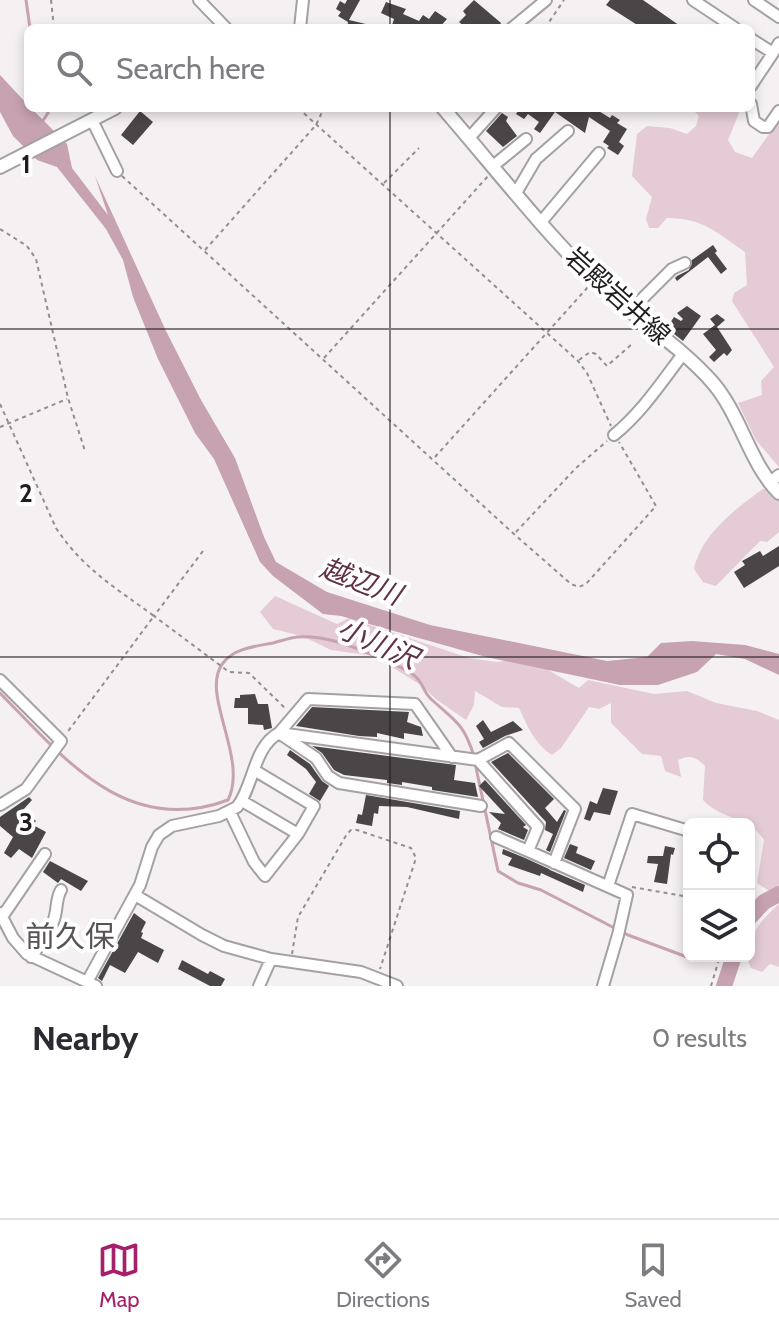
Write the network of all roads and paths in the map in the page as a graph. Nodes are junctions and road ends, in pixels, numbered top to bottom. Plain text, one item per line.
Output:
1 (51, 0) edge
2 (199, 0) edge
3 (303, 0) edge
4 (546, 0) edge
5 (564, 0) edge
6 (693, 0) edge
7 (755, 0) edge
8 (779, 17) edge
9 (54, 24) edge
10 (222, 24) edge
11 (300, 24) edge
12 (517, 24) edge
13 (548, 24) edge
14 (729, 24) edge
15 (755, 40) edge
16 (776, 48) edge
17 (755, 80) edge
18 (779, 111) edge
19 (107, 112) edge
20 (302, 112) edge
21 (322, 112) edge
22 (446, 112) edge
23 (492, 112) edge
24 (752, 112) edge
25 (92, 120) junction
26 (316, 125) junction
27 (568, 131) dead end
28 (469, 138) junction
29 (526, 139) dead end
30 (419, 148) dead end
31 (599, 153) dead end
32 (0, 167) edge
33 (494, 167) junction
34 (117, 171) joint
35 (383, 183) junction
36 (516, 193) junction
37 (541, 222) junction
38 (0, 229) edge
39 (437, 234) junction
40 (204, 251) junction
41 (685, 263) dead end
42 (594, 280) junction
43 (629, 312) junction
44 (546, 333) junction
45 (632, 344) dead end
46 (683, 354) junction
47 (323, 359) junction
48 (578, 361) junction
49 (68, 398) junction
50 (0, 404) edge
51 (8, 423) junction
52 (0, 427) edge
53 (614, 435) junction
54 (85, 451) dead end
55 (434, 459) junction
56 (774, 479) edge
57 (779, 493) edge
58 (514, 534) junction
59 (203, 551) dead end
60 (154, 616) junction
61 (0, 680) edge
62 (293, 715) junction
63 (279, 733) junction
64 (61, 741) junction
65 (452, 757) junction
66 (478, 760) junction
67 (254, 770) junction
68 (242, 801) junction
69 (0, 805) edge
70 (481, 806) dead end
71 (230, 812) junction
72 (683, 829) edge
73 (298, 834) junction
74 (499, 838) dead end
75 (528, 851) junction
76 (45, 854) dead end
77 (554, 863) junction
78 (608, 886) junction
79 (61, 890) dead end
80 (135, 895) junction
81 (627, 895) junction
82 (683, 896) edge
83 (1, 915) edge
84 (31, 957) junction
85 (271, 959) junction
86 (291, 960) junction
87 (718, 962) edge
88 (377, 977) junction
89 (92, 984) edge
90 (259, 986) edge
91 (397, 986) edge
92 (603, 986) edge
93 (711, 986) edge

1 - 9 path
2 - 10 street
3 - 11 street
4 - 12 street
5 - 13 path
6 - 14 street
7 - 8 street
15 - 16 street
16 - 17 street
18 - 24 street
19 - 25 main road
20 - 26 path
21 - 26 path
22 - 28 main road, 岩殿岩井線
23 - 28 street
25 - 32 main road
25 - 34 street
26 - 35 path
26 - 40 path
27 - 36 street
28 - 33 main road, 岩殿岩井線
29 - 33 street
30 - 35 path
31 - 37 street
33 - 36 main road, 岩殿岩井線
33 - 39 path
34 - 40 path
35 - 39 path
36 - 37 main road, 岩殿岩井線
37 - 42 main road, 岩殿岩井線
38 - 49 path
39 - 44 path
39 - 47 path
40 - 47 path
41 - 43 street
42 - 43 main road, 岩殿岩井線
42 - 44 path
43 - 46 main road, 岩殿岩井線
44 - 48 path
44 - 55 path
45 - 48 path
46 - 53 street
46 - 56 main road, 岩殿岩井線
47 - 55 path
48 - 53 path
49 - 51 path
49 - 54 path
50 - 51 path
51 - 52 path
51 - 60 path
53 - 58 path
53 - 58 path
55 - 58 path
56 - 57 main road, 岩殿岩井線
59 - 60 path
60 - 62 path
60 - 64 path
61 - 64 street
62 - 63 street
62 - 65 street
63 - 65 street
63 - 67 street
63 - 70 street
64 - 69 street
65 - 66 street
66 - 75 street
66 - 77 street
67 - 68 street
67 - 73 street
68 - 71 street
68 - 73 street
71 - 73 street
71 - 80 street
72 - 78 street
74 - 75 street
75 - 77 street
76 - 83 street
77 - 78 street
78 - 81 street
79 - 84 street
80 - 85 street
80 - 89 street
81 - 82 path
81 - 92 street
83 - 84 street
84 - 89 street
85 - 86 street
85 - 90 street
86 - 88 street
86 - 88 path
87 - 93 path
88 - 91 street

